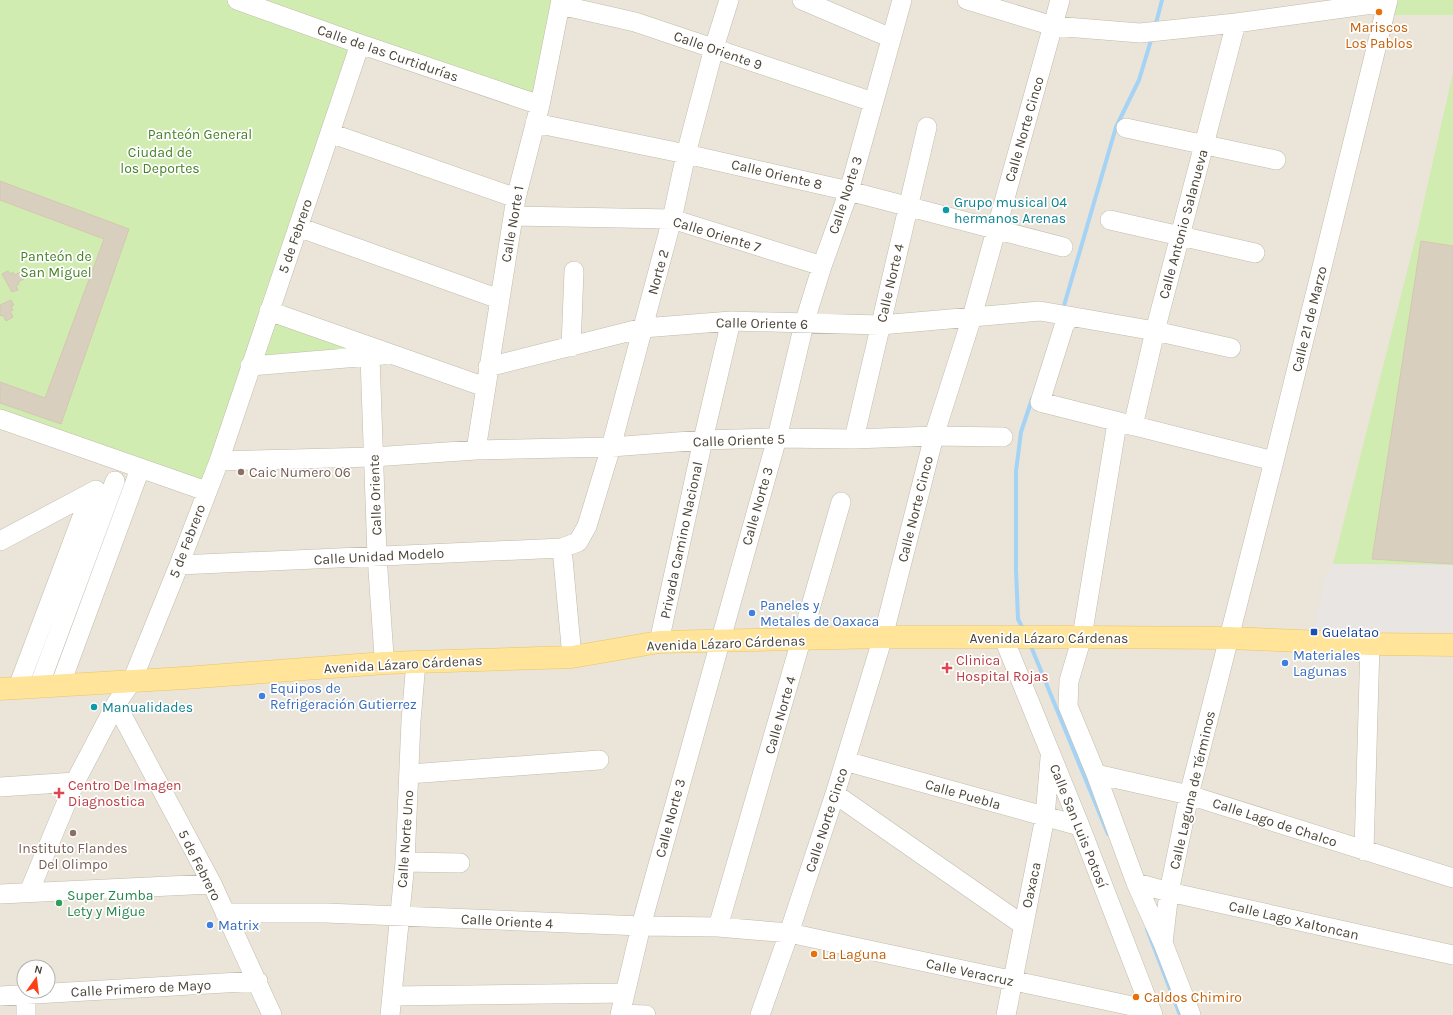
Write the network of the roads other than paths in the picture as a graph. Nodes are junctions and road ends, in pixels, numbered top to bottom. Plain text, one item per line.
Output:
1 (237, 0) edge
2 (729, 0) edge
3 (802, 0) edge
4 (902, 0) edge
5 (1060, 0) edge
6 (1388, 1) edge
7 (977, 2) edge
8 (560, 3) edge
9 (1236, 23) junction
10 (1053, 26) junction
11 (891, 38) junction
12 (360, 44) junction
13 (714, 48) junction
14 (873, 102) junction
15 (540, 105) junction
16 (535, 123) junction
17 (927, 127) dead end
18 (1126, 128) dead end
19 (330, 132) junction
20 (1204, 146) junction
21 (686, 154) junction
22 (1276, 160) dead end
23 (849, 191) junction
24 (908, 206) junction
25 (515, 207) junction
26 (672, 219) junction
27 (1110, 220) dead end
28 (298, 227) junction
29 (996, 229) junction
30 (1180, 235) junction
31 (1063, 247) dead end
32 (1255, 253) dead end
33 (822, 266) junction
34 (574, 271) dead end
35 (499, 299) junction
36 (269, 311) junction
37 (1056, 314) junction
38 (972, 317) junction
39 (731, 321) junction
40 (804, 324) junction
41 (881, 325) junction
42 (643, 328) junction
43 (1155, 331) junction
44 (571, 347) junction
45 (1231, 348) dead end
46 (390, 354) junction
47 (370, 357) junction
48 (250, 366) junction
49 (488, 367) junction
50 (485, 387) junction
51 (0, 419) edge
52 (1125, 424) junction
53 (934, 436) junction
54 (1003, 437) dead end
55 (776, 438) junction
56 (854, 439) junction
57 (703, 440) junction
58 (611, 448) junction
59 (476, 450) junction
60 (373, 456) junction
61 (219, 461) junction
62 (1274, 461) junction
63 (140, 468) junction
64 (115, 481) junction
65 (206, 491) junction
66 (91, 493) junction
67 (841, 502) dead end
68 (0, 541) edge
69 (570, 545) junction
70 (377, 556) junction
71 (179, 565) junction
72 (883, 637) junction
73 (1082, 637) junction
74 (1019, 638) junction
75 (1228, 638) junction
76 (802, 640) junction
77 (659, 642) junction
78 (719, 642) junction
79 (1370, 644) junction
80 (1453, 645) edge
81 (384, 656) dead end
82 (572, 657) junction
83 (416, 662) junction
84 (132, 681) junction
85 (29, 687) edge
86 (116, 704) junction
87 (1051, 754) junction
88 (599, 760) dead end
89 (845, 761) junction
90 (409, 774) junction
91 (1096, 774) junction
92 (75, 782) junction
93 (0, 786) edge
94 (835, 794) junction
95 (1189, 795) junction
96 (1045, 817) junction
97 (1080, 826) junction
98 (1364, 851) junction
99 (405, 862) junction
100 (460, 863) dead end
101 (1453, 878) edge
102 (1136, 883) junction
103 (212, 884) junction
104 (29, 892) junction
105 (1169, 892) junction
106 (0, 894) edge
107 (224, 913) junction
108 (398, 916) junction
109 (1023, 925) junction
110 (641, 926) junction
111 (718, 927) junction
112 (789, 933) junction
113 (1163, 943) junction
114 (1453, 955) edge
115 (1013, 981) junction
116 (258, 982) junction
117 (56, 993) edge
118 (625, 993) junction
119 (16, 995) edge
120 (0, 996) edge
121 (392, 996) junction
122 (26, 999) edge
123 (1150, 1012) edge
124 (620, 1014) edge
125 (26, 1015) edge
126 (272, 1015) edge
127 (390, 1015) edge
128 (646, 1015) edge
129 (760, 1015) edge
130 (1006, 1015) edge
131 (1191, 1015) edge

1 - 12 street, Calle de las Curtidurías
2 - 13 street, Norte 2
3 - 11 street
4 - 11 street, Calle Norte 3
5 - 10 street, Calle Norte Cinco
6 - 9 street
6 - 62 street, Calle 21 de Marzo
7 - 10 street
8 - 13 street, Calle Oriente 9
8 - 15 street, Calle Norte 1
9 - 10 street
9 - 20 street, Calle Antonio Salanueva
10 - 29 street, Calle Norte Cinco
11 - 14 street, Calle Norte 3
12 - 15 street, Calle de las Curtidurías
12 - 19 street, 5 de Febrero
13 - 14 street, Calle Oriente 9
13 - 21 street, Norte 2
14 - 23 street, Calle Norte 3
15 - 16 street, Calle Norte 1
16 - 21 street, Calle Oriente 8
16 - 25 street, Calle Norte 1
17 - 24 street, Calle Norte 4
18 - 20 street
19 - 25 street, Calle Oriente 7
19 - 28 street, 5 de Febrero
20 - 22 street
20 - 30 street, Calle Antonio Salanueva
21 - 23 street, Calle Oriente 8
21 - 26 street, Norte 2
23 - 24 street, Calle Oriente 8
23 - 33 street, Calle Norte 3
24 - 29 street, Calle Oriente 8
24 - 41 street, Calle Norte 4
25 - 26 street, Calle Oriente 7
25 - 35 street, Calle Norte 1
26 - 33 street, Calle Oriente 7
26 - 42 street, Norte 2
27 - 30 street
28 - 35 street
28 - 36 street, 5 de Febrero
29 - 31 street, Calle Oriente 8
29 - 38 street, Calle Norte Cinco
30 - 32 street
30 - 43 street, Calle Antonio Salanueva
33 - 40 street, Calle Norte 3
34 - 44 street
35 - 49 street, Calle Norte 1
36 - 46 street
36 - 48 street, 5 de Febrero
37 - 38 street, Calle Oriente 6
37 - 43 street, Calle Oriente 6
37 - 52 street
38 - 41 street, Calle Oriente 6
38 - 53 street, Calle Norte Cinco
39 - 40 street, Calle Oriente 6
39 - 42 street, Calle Oriente 6
39 - 57 street, Privada Camino Nacional
40 - 41 street, Calle Oriente 6
40 - 55 street, Calle Norte 3
41 - 56 street, Calle Norte 4
42 - 44 street, Calle Oriente 6
42 - 58 street, Norte 2
43 - 45 street, Calle Oriente 6
43 - 52 street, Calle Antonio Salanueva
44 - 49 street, Calle Oriente 6
46 - 47 street
46 - 50 street
47 - 48 street
47 - 60 street, Calle Oriente
48 - 61 street, 5 de Febrero
49 - 50 street, Calle Norte 1
50 - 59 street, Calle Norte 1
51 - 63 street
52 - 62 street
52 - 73 street, Calle Antonio Salanueva
53 - 54 street, Calle Oriente 5
53 - 56 street, Calle Oriente 5
53 - 72 street, Calle Norte Cinco
55 - 56 street, Calle Oriente 5
55 - 57 street, Calle Oriente 5
55 - 78 street, Calle Norte 3
57 - 58 street, Calle Oriente 5
57 - 77 street, Privada Camino Nacional
58 - 59 street, Calle Oriente 5
58 - 69 street, Norte 2
59 - 60 street, Calle Oriente 5
60 - 61 street, Calle Oriente 5
60 - 70 street, Calle Oriente
61 - 65 street, 5 de Febrero
62 - 75 street, Calle 21 de Marzo
63 - 64 street
63 - 65 street
63 - 85 street
64 - 66 street
64 - 85 street
65 - 71 street, 5 de Febrero
66 - 68 street
66 - 85 street
67 - 76 street, Calle Norte 4
69 - 70 street, Calle Unidad Modelo
69 - 82 street
70 - 71 street, Calle Unidad Modelo
70 - 81 street, Calle Oriente
71 - 84 street, 5 de Febrero
72 - 74 main road, Avenida Lázaro Cárdenas
72 - 76 main road, Avenida Lázaro Cárdenas
72 - 89 street, Calle Norte Cinco
73 - 74 main road, Avenida Lázaro Cárdenas
73 - 75 main road, Avenida Lázaro Cárdenas
73 - 91 street
74 - 87 street, Calle San Luis Potosí
75 - 79 main road, Avenida Lázaro Cárdenas
75 - 95 street, Calle Laguna de Términos
76 - 78 main road, Avenida Lázaro Cárdenas
76 - 111 street, Calle Norte 4
77 - 78 main road, Avenida Lázaro Cárdenas
77 - 82 main road, Avenida Lázaro Cárdenas
78 - 110 street, Calle Norte 3
79 - 80 main road, Avenida Lázaro Cárdenas
79 - 98 street
82 - 83 main road, Avenida Lázaro Cárdenas
83 - 84 main road, Avenida Lázaro Cárdenas
83 - 90 street, Calle Norte Uno
84 - 85 main road, Avenida Lázaro Cárdenas
84 - 86 street, 5 de Febrero
86 - 92 street
86 - 103 street, 5 de Febrero
87 - 96 street, Oaxaca
87 - 97 street, Calle San Luis Potosí
88 - 90 street
89 - 94 street, Calle Norte Cinco
89 - 96 street, Calle Puebla
90 - 99 street, Calle Norte Uno
91 - 95 street, Calle Lago de Chalco
91 - 102 street
92 - 93 street
92 - 104 street
94 - 109 street
94 - 112 street, Calle Norte Cinco
95 - 98 street, Calle Lago de Chalco
95 - 105 street, Calle Laguna de Términos
96 - 97 street, Calle Puebla
96 - 109 street, Oaxaca
97 - 123 street, Calle San Luis Potosí
98 - 101 street, Calle Lago de Chalco
99 - 100 street
99 - 108 street, Calle Norte Uno
102 - 105 street, Calle Lago Xaltoncan
102 - 113 street
103 - 104 street
103 - 107 street, 5 de Febrero
104 - 106 street
105 - 113 street, Calle Laguna de Términos
105 - 114 street, Calle Lago Xaltoncan
107 - 108 street, Calle Oriente 4
107 - 116 street, 5 de Febrero
108 - 110 street, Calle Oriente 4
108 - 121 street, Calle Norte Uno
109 - 115 street, Oaxaca
110 - 111 street, Calle Oriente 4
110 - 118 street, Calle Norte 3
111 - 112 street, Calle Oriente 4
112 - 115 street, Calle Veracruz
112 - 129 street, Calle Norte Cinco
113 - 131 street
115 - 123 street, Calle Veracruz
115 - 130 street, Oaxaca
116 - 117 street, Calle Primero de Mayo
116 - 126 street, 5 de Febrero
118 - 121 street
118 - 124 street, Calle Norte 3
119 - 120 street, Calle Primero de Mayo
121 - 127 street, Calle Norte Uno
122 - 125 street
124 - 128 street

